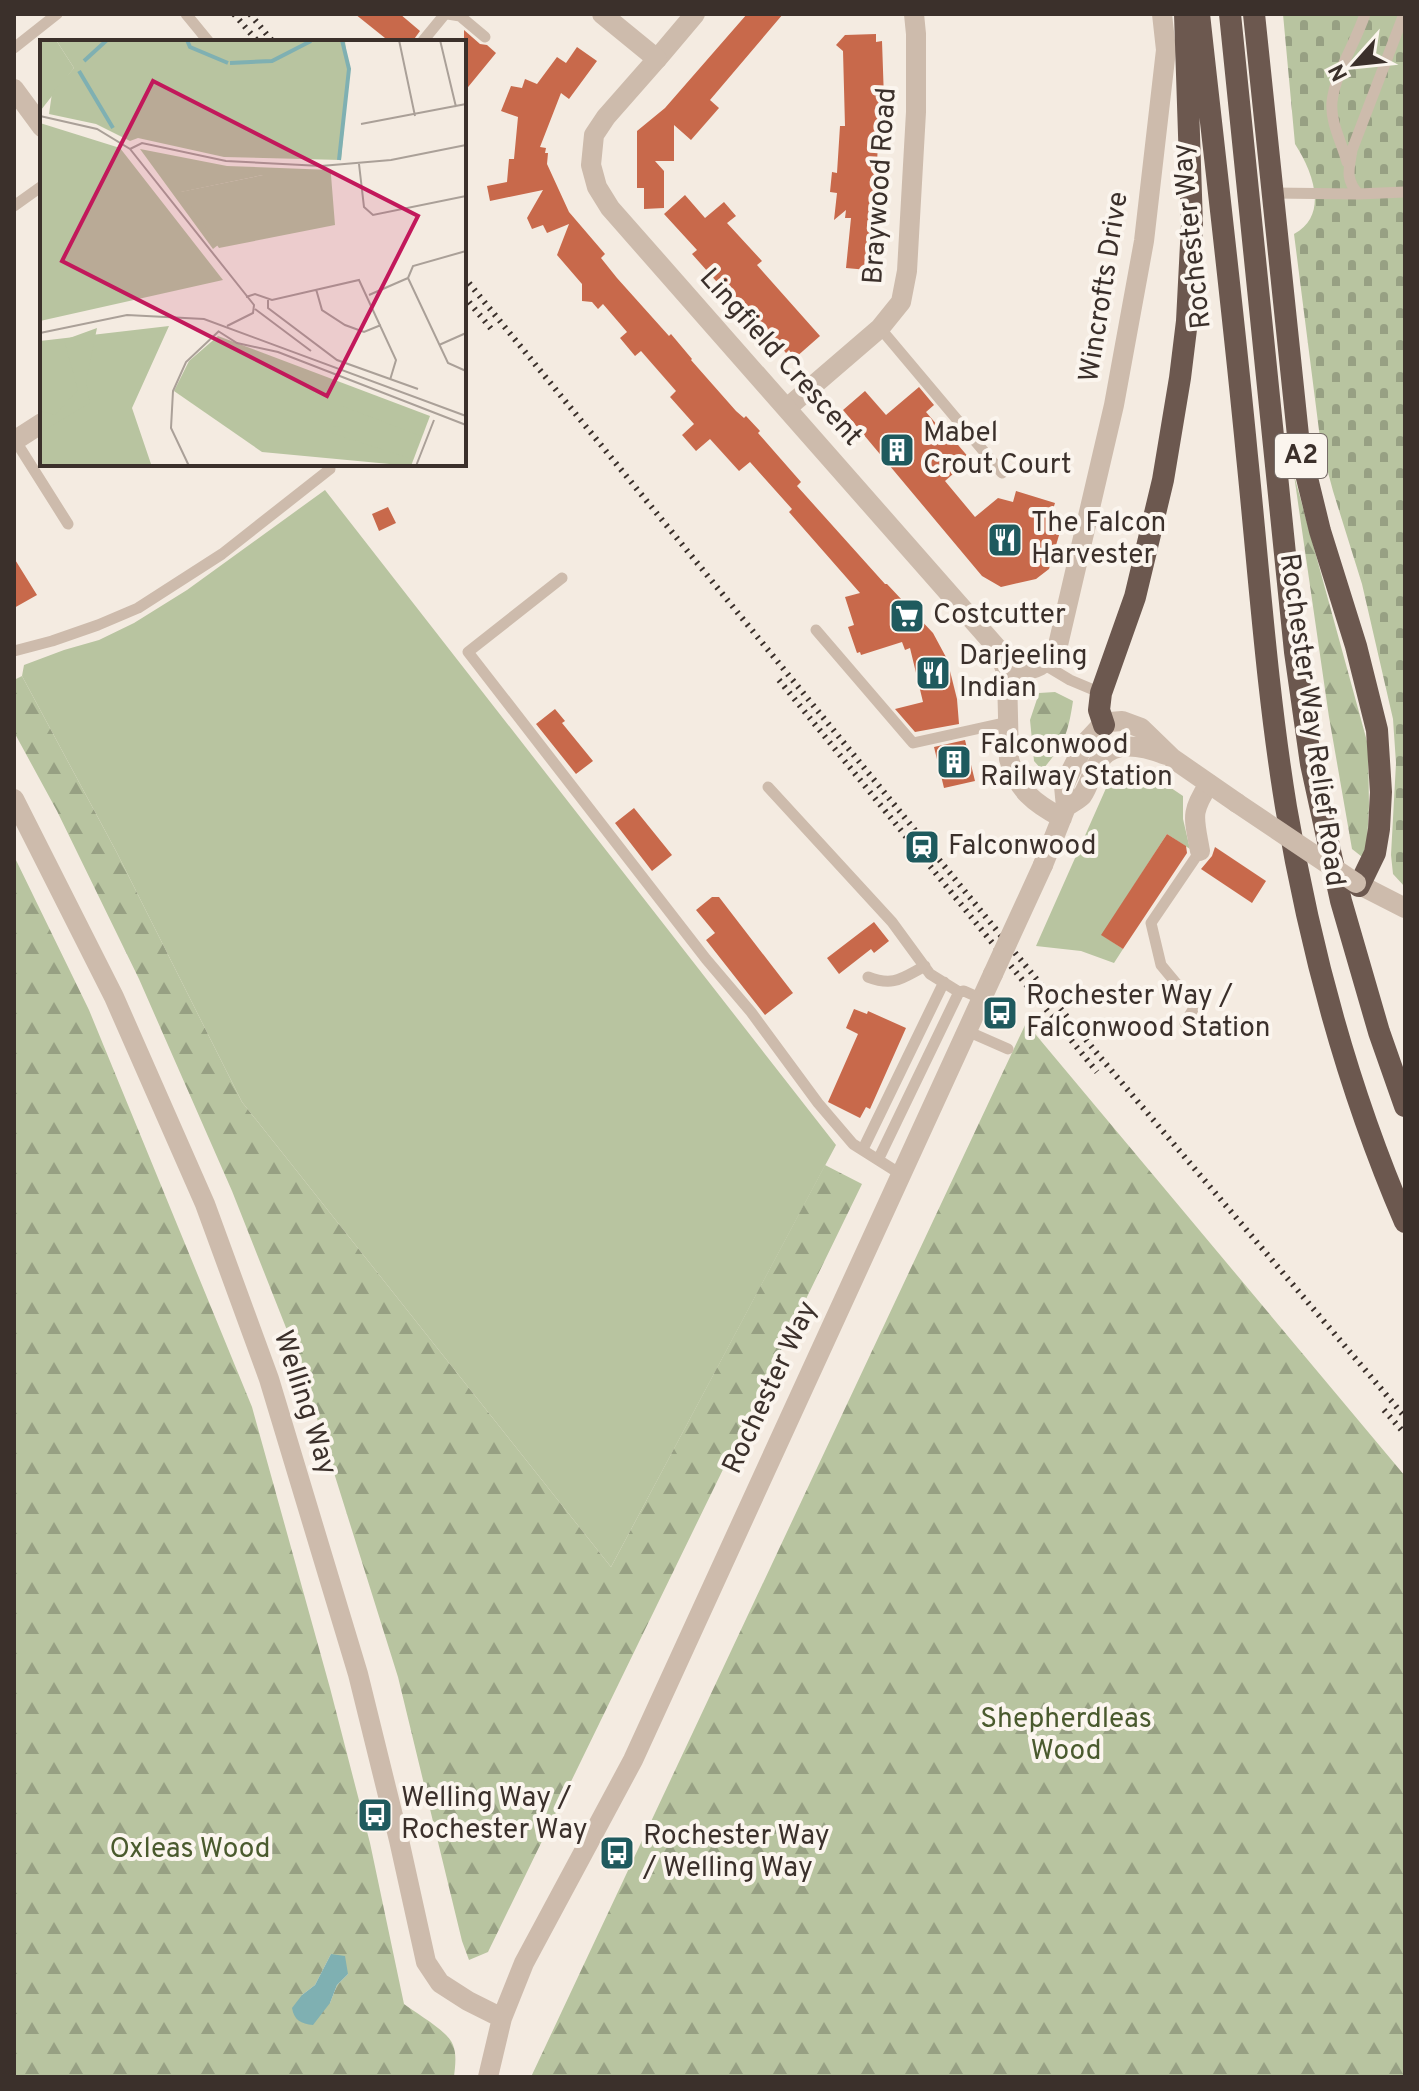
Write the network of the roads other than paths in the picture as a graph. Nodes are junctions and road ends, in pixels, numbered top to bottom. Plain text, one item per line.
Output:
1 (57, 14) edge
2 (186, 14) edge
3 (446, 14) edge
4 (602, 14) edge
5 (695, 14) edge
6 (914, 14) edge
7 (1162, 14) edge
8 (1185, 14) edge
9 (1199, 14) edge
10 (1230, 14) edge
11 (1254, 14) edge
12 (1365, 14) edge
13 (1404, 14) edge
14 (485, 37) dead end
15 (207, 40) edge
16 (424, 40) edge
17 (14, 48) edge
18 (657, 59) junction
19 (14, 89) edge
20 (40, 124) edge
21 (1349, 171) junction
22 (40, 187) edge
23 (1405, 192) edge
24 (1271, 193) junction
25 (1358, 194) junction
26 (14, 206) edge
27 (880, 328) junction
28 (787, 408) junction
29 (40, 424) edge
30 (14, 441) edge
31 (1247, 452) joint
32 (330, 469) dead end
33 (1002, 473) dead end
34 (68, 524) dead end
35 (562, 578) dead end
36 (816, 630) dead end
37 (14, 651) edge
38 (1045, 665) junction
39 (1007, 674) junction
40 (1101, 693) junction
41 (1008, 722) junction
42 (1104, 725) junction
43 (1172, 758) junction
44 (1209, 784) junction
45 (768, 787) dead end
46 (14, 799) edge
47 (1064, 812) junction
48 (1200, 851) joint
49 (1358, 884) junction
50 (1405, 908) edge
51 (925, 966) junction
52 (868, 977) dead end
53 (944, 982) junction
54 (959, 992) junction
55 (985, 992) junction
56 (1185, 1023) dead end
57 (967, 1031) junction
58 (1008, 1049) dead end
59 (1405, 1106) edge
60 (863, 1149) junction
61 (878, 1160) junction
62 (902, 1175) junction
63 (1405, 1222) edge
64 (502, 2018) junction
65 (488, 2077) edge

1 - 17 lane
2 - 15 lane
3 - 14 lane
3 - 16 lane
4 - 18 street
5 - 18 street, Lingfield Crescent
6 - 27 street, Braywood Road
7 - 38 street, Wincrofts Drive
8 - 40 highway
9 - 31 highway, Rochester Way / A2
10 - 59 highway, Rochester Way Relief Road / A2
11 - 24 highway, A2
12 - 21 lane
13 - 21 lane
18 - 28 street, Lingfield Crescent
19 - 20 street
21 - 25 lane
22 - 26 lane
23 - 25 lane
24 - 25 lane
24 - 49 highway, A2
27 - 28 street, Braywood Road
27 - 33 lane
28 - 39 street, Lingfield Crescent
29 - 30 street
30 - 34 lane
31 - 63 highway, Rochester Way Relief Road / A2
32 - 37 lane
35 - 60 lane
36 - 41 lane
38 - 39 street
38 - 40 lane
39 - 41 street, Lingfield Crescent
40 - 42 highway
41 - 47 street, Lingfield Crescent
42 - 43 street
42 - 47 street, Rochester Way
43 - 44 street
43 - 47 street
44 - 48 street
44 - 49 street, bridge
45 - 51 lane
46 - 64 street, Welling Way
47 - 55 street, Rochester Way, bridge
48 - 56 lane
49 - 50 street
51 - 52 lane
51 - 53 lane
53 - 54 lane
53 - 60 lane
54 - 55 lane
54 - 61 lane
55 - 57 street, Rochester Way
57 - 58 lane
57 - 62 street, Rochester Way
60 - 61 lane
61 - 62 lane
62 - 64 street, Rochester Way
64 - 65 street, Rochester Way

